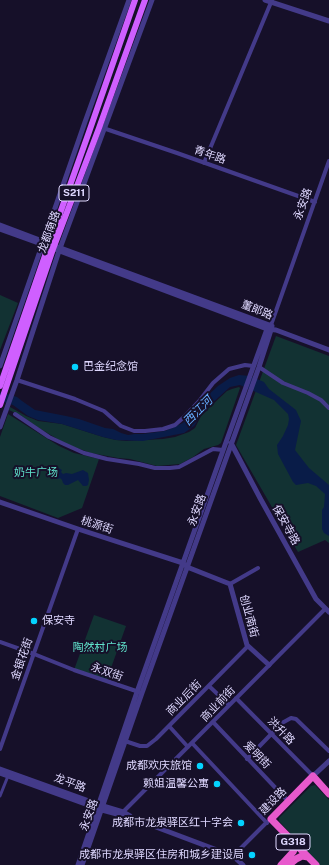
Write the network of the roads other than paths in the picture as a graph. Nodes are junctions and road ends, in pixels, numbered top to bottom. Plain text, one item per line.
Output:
1 (129, 0) edge
2 (135, 0) edge
3 (144, 0) edge
4 (152, 0) edge
5 (265, 0) edge
6 (272, 1) edge
7 (329, 21) edge
8 (102, 128) junction
9 (329, 161) edge
10 (204, 163) junction
11 (315, 202) junction
12 (0, 225) edge
13 (0, 229) edge
14 (51, 246) junction
15 (271, 328) junction
16 (329, 350) edge
17 (0, 366) edge
18 (256, 366) junction
19 (17, 380) junction
20 (2, 386) edge
21 (246, 394) junction
22 (0, 405) edge
23 (329, 408) edge
24 (15, 414) dead end
25 (0, 427) edge
26 (231, 443) junction
27 (223, 450) junction
28 (0, 502) edge
29 (78, 529) junction
30 (185, 565) junction
31 (258, 568) dead end
32 (230, 584) junction
33 (327, 610) edge
34 (0, 642) edge
35 (248, 646) junction
36 (34, 654) junction
37 (269, 666) junction
38 (209, 686) junction
39 (140, 693) junction
40 (236, 698) junction
41 (229, 706) junction
42 (213, 722) junction
43 (169, 726) junction
44 (271, 734) junction
45 (125, 741) junction
46 (192, 743) junction
47 (188, 747) junction
48 (0, 749) edge
49 (329, 751) edge
50 (247, 759) junction
51 (329, 761) edge
52 (0, 769) edge
53 (0, 773) edge
54 (8, 776) junction
55 (313, 776) junction
56 (329, 794) edge
57 (0, 796) edge
58 (288, 801) junction
59 (101, 807) junction
60 (123, 812) junction
61 (132, 818) junction
62 (269, 821) junction
63 (296, 844) junction
64 (234, 856) junction
65 (308, 857) junction
66 (78, 865) edge
67 (82, 865) edge
68 (243, 865) edge
69 (281, 865) edge
70 (289, 865) edge
71 (316, 865) edge

1 - 14 street
2 - 14 main road, 龙都南路 / S211
3 - 8 main road, 龙都南路 / S211
4 - 8 street
5 - 6 street
6 - 7 street
6 - 10 street
8 - 10 street, 青年路
8 - 14 main road, 龙都南路 / S211
9 - 11 street, 永安路
10 - 11 street, 青年路
11 - 15 street, 永安路
12 - 14 street, 董郞路
13 - 14 street, 董郞路
14 - 15 street, 董郞路
14 - 17 street
14 - 19 street
14 - 20 main road, 龙都南路 / S211
15 - 16 street, 董郞路
15 - 18 street, 永安路
18 - 19 street
18 - 21 street, 永安路
18 - 23 street
19 - 25 street
20 - 22 main road, 龙都南路 / S211
21 - 26 street, 永安路
21 - 27 street
24 - 27 street
26 - 30 street, 永安路
26 - 33 street, 保安寺路
27 - 30 street
28 - 29 street, 桃源街
29 - 30 street, 桃源街
29 - 36 street, 金银花街
30 - 32 street, 创业南街
30 - 39 street, 永安路
31 - 32 street
32 - 35 street, 创业南街
33 - 37 street, 商业前街
34 - 36 street, 永双街
35 - 37 street, 创业南街
35 - 38 street, 商业后街
36 - 39 street, 永双街
36 - 48 street, 金银花街
37 - 40 street, 商业前街
38 - 41 street
38 - 43 street, 商业后街
39 - 45 street, 永安路
39 - 59 street
40 - 41 street, 商业前街
40 - 44 street, 洪升路
41 - 42 street, 商业前街
42 - 46 street, 商业前街
42 - 50 street, 爱明街
43 - 45 street, 商业后街
43 - 47 street
44 - 49 street
44 - 50 street
44 - 55 street, 洪升路
45 - 59 street, 永安路
46 - 47 street, 商业前街
46 - 62 street
47 - 60 street, 商业前街
50 - 58 street, 爱明街
51 - 55 street, 建设路
52 - 59 street, 龙平路
53 - 54 street, 龙平路
54 - 57 street
54 - 59 street, 龙平路
55 - 56 highway
55 - 58 highway, 建设路
58 - 62 highway, 建设路
59 - 60 street, 龙平路
59 - 61 street, 龙平路
59 - 66 street
59 - 67 street, 永安路
60 - 61 street, 龙平路
61 - 64 street, 龙平路
62 - 63 highway, G318
62 - 64 street, 建设路
63 - 65 highway, G318
63 - 69 highway, G318
64 - 68 street, 龙平路
65 - 70 highway, G318
65 - 71 highway, G318

